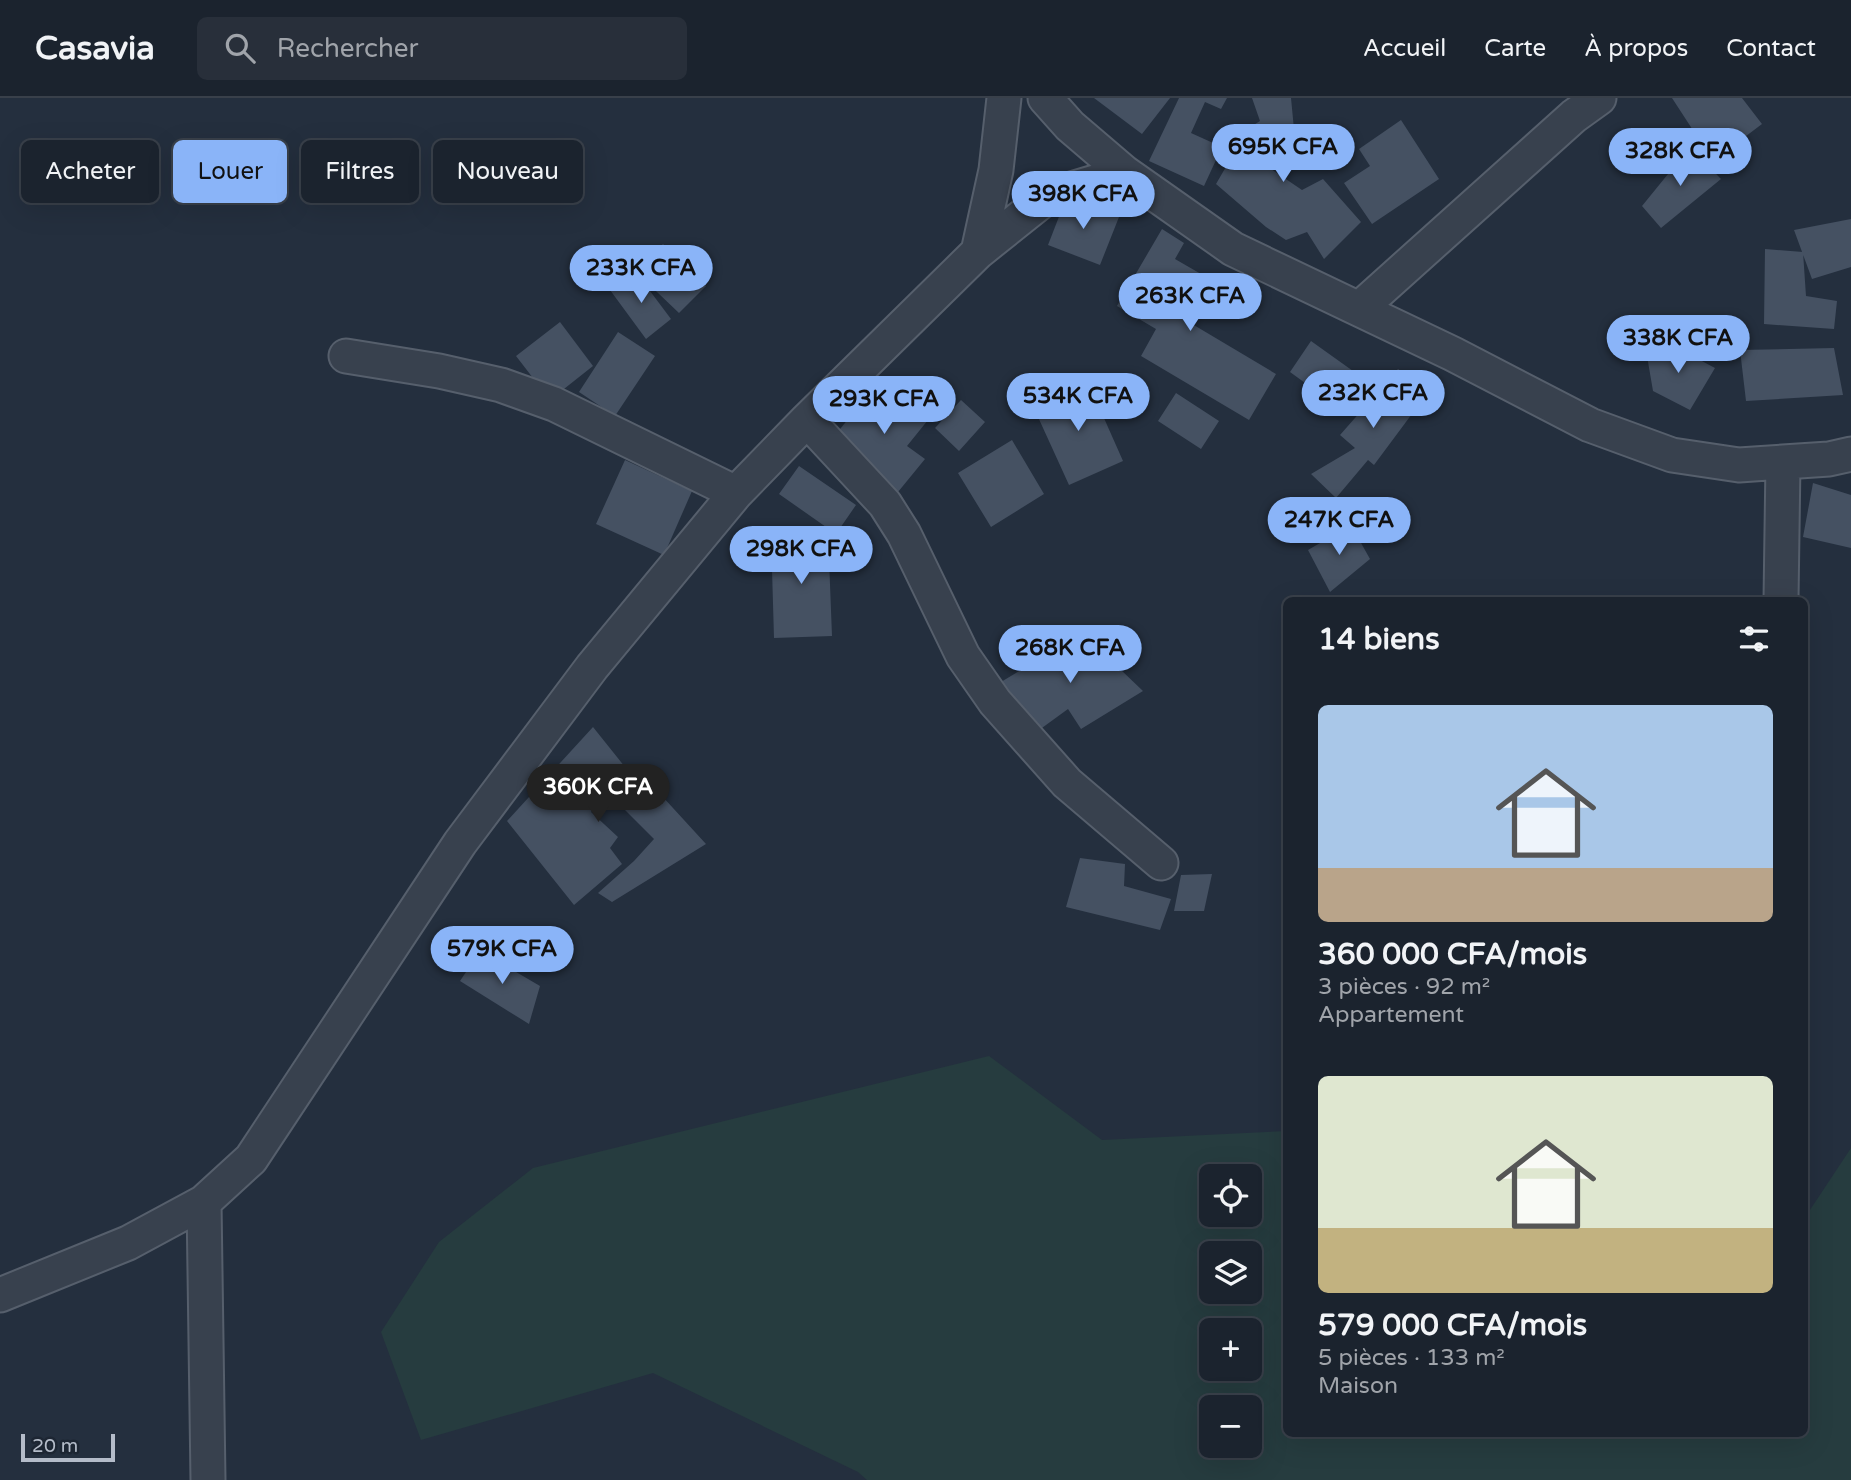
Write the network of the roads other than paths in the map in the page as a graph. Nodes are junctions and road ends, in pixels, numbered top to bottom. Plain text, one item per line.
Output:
1 (1003, 98) edge
2 (1045, 98) edge
3 (1599, 98) edge
4 (1125, 173) junction
5 (978, 252) junction
6 (1359, 309) junction
7 (346, 356) dead end
8 (807, 420) junction
9 (1851, 454) edge
10 (1783, 462) junction
11 (736, 494) junction
12 (1781, 597) edge
13 (1161, 863) dead end
14 (204, 1202) junction
15 (0, 1295) edge
16 (208, 1480) edge

1 - 5 street
2 - 4 street
3 - 6 street
4 - 5 street
4 - 6 street
5 - 8 street
6 - 10 street
7 - 11 street
8 - 11 street
8 - 13 street
9 - 10 street
10 - 12 street
11 - 14 street
14 - 15 street
14 - 16 street

